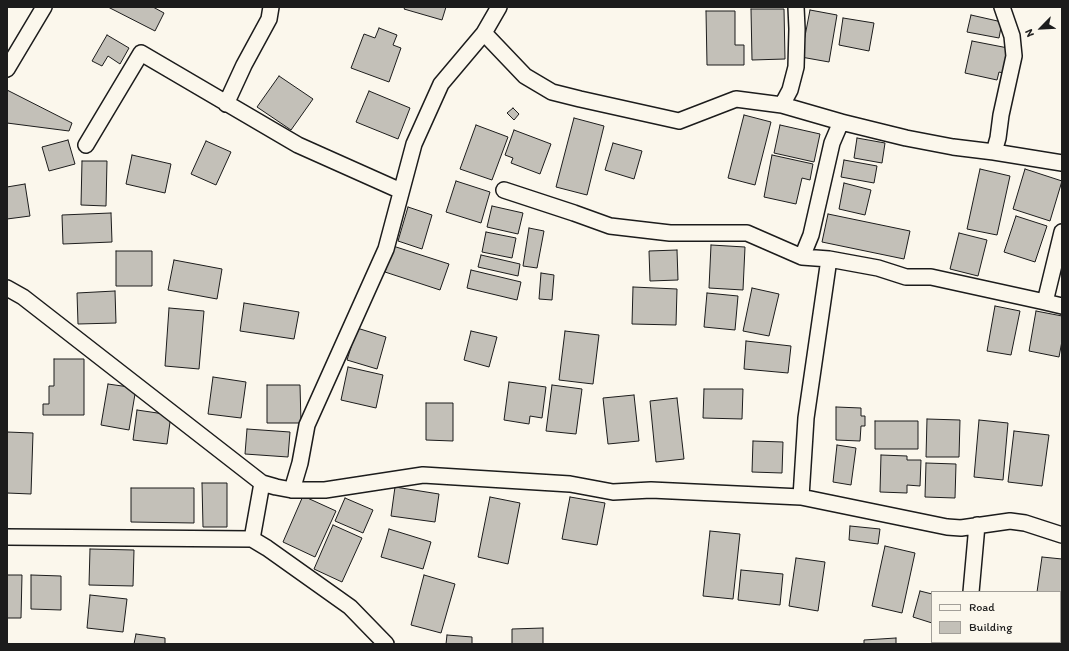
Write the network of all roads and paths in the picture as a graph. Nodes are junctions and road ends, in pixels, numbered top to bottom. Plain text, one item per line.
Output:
1 (44, 7) edge
2 (271, 7) edge
3 (499, 7) edge
4 (796, 7) edge
5 (1002, 7) edge
6 (484, 33) junction
7 (7, 69) edge
8 (226, 104) junction
9 (782, 105) junction
10 (841, 122) junction
11 (86, 145) dead end
12 (994, 152) junction
13 (1062, 163) edge
14 (504, 190) dead end
15 (401, 191) junction
16 (1062, 232) edge
17 (802, 257) junction
18 (829, 259) junction
19 (7, 288) edge
20 (1045, 302) junction
21 (1062, 306) edge
22 (262, 483) junction
23 (292, 490) junction
24 (801, 497) junction
25 (977, 525) junction
26 (1062, 535) edge
27 (7, 537) edge
28 (252, 539) junction
29 (971, 591) edge
30 (386, 644) edge

1 - 7 street
2 - 8 street
3 - 6 street
4 - 9 street
5 - 12 street
6 - 9 street
6 - 15 street
8 - 11 street
8 - 15 street
9 - 10 street
10 - 12 street
10 - 17 street
12 - 13 street
14 - 17 street
15 - 23 street
16 - 20 street
17 - 18 street
18 - 20 street
18 - 24 street
19 - 22 street
20 - 21 street
22 - 23 street
22 - 28 street
23 - 24 street
24 - 25 street
25 - 26 street
25 - 29 street
27 - 28 street
28 - 30 street

